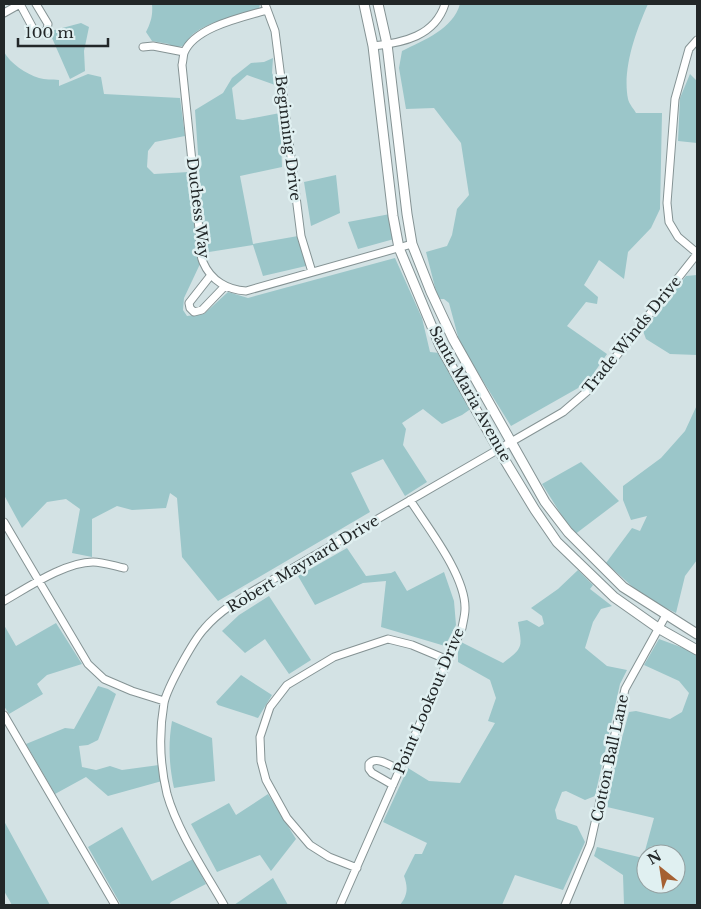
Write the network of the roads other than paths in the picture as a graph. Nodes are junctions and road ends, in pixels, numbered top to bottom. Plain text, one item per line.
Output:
1 (20, 4) edge
2 (36, 4) edge
3 (364, 4) edge
4 (378, 4) edge
5 (445, 4) edge
6 (266, 7) edge
7 (4, 13) edge
8 (697, 40) edge
9 (387, 44) junction
10 (373, 46) junction
11 (143, 47) dead end
12 (184, 52) junction
13 (412, 244) junction
14 (399, 248) junction
15 (697, 253) edge
16 (312, 272) junction
17 (211, 275) junction
18 (225, 286) junction
19 (510, 442) junction
20 (498, 449) junction
21 (410, 500) junction
22 (4, 522) edge
23 (124, 568) dead end
24 (38, 581) junction
25 (623, 587) junction
26 (614, 598) junction
27 (4, 601) edge
28 (666, 615) junction
29 (658, 628) junction
30 (697, 634) edge
31 (697, 650) edge
32 (448, 660) junction
33 (164, 701) junction
34 (4, 716) edge
35 (400, 770) junction
36 (393, 785) junction
37 (357, 868) junction
38 (115, 905) edge
39 (224, 905) edge
40 (340, 905) edge
41 (565, 905) edge

1 - 2 street
1 - 7 street
3 - 10 street, Santa Maria Avenue
4 - 9 street, Santa Maria Avenue
5 - 9 street
6 - 12 street
6 - 16 street, Beginning Drive
8 - 15 street
9 - 10 street
9 - 13 street, Santa Maria Avenue
10 - 14 street, Santa Maria Avenue
11 - 12 street
12 - 17 street, Duchess Way
13 - 14 street, Duchess Way
13 - 19 street, Santa Maria Avenue
14 - 16 street, Duchess Way
14 - 20 street, Santa Maria Avenue
15 - 19 street, Trade Winds Drive
16 - 18 street, Duchess Way
17 - 18 street, Duchess Way
17 - 18 street
19 - 20 street, Robert Maynard Drive
19 - 25 street, Santa Maria Avenue
20 - 21 street, Robert Maynard Drive
20 - 26 street, Santa Maria Avenue
21 - 32 street, Point Lookout Drive
21 - 33 street, Robert Maynard Drive
22 - 24 street
23 - 24 street
24 - 27 street
24 - 33 street
25 - 26 street
25 - 28 street, Santa Maria Avenue
26 - 29 street, Santa Maria Avenue
28 - 29 street, Cotton Ball Lane
28 - 30 street, Santa Maria Avenue
29 - 31 street, Santa Maria Avenue
29 - 41 street, Cotton Ball Lane
32 - 35 street, Point Lookout Drive
32 - 37 street
33 - 39 street, Robert Maynard Drive
34 - 38 street
35 - 36 street, Point Lookout Drive
35 - 36 street
36 - 37 street, Point Lookout Drive
37 - 40 street, Point Lookout Drive

